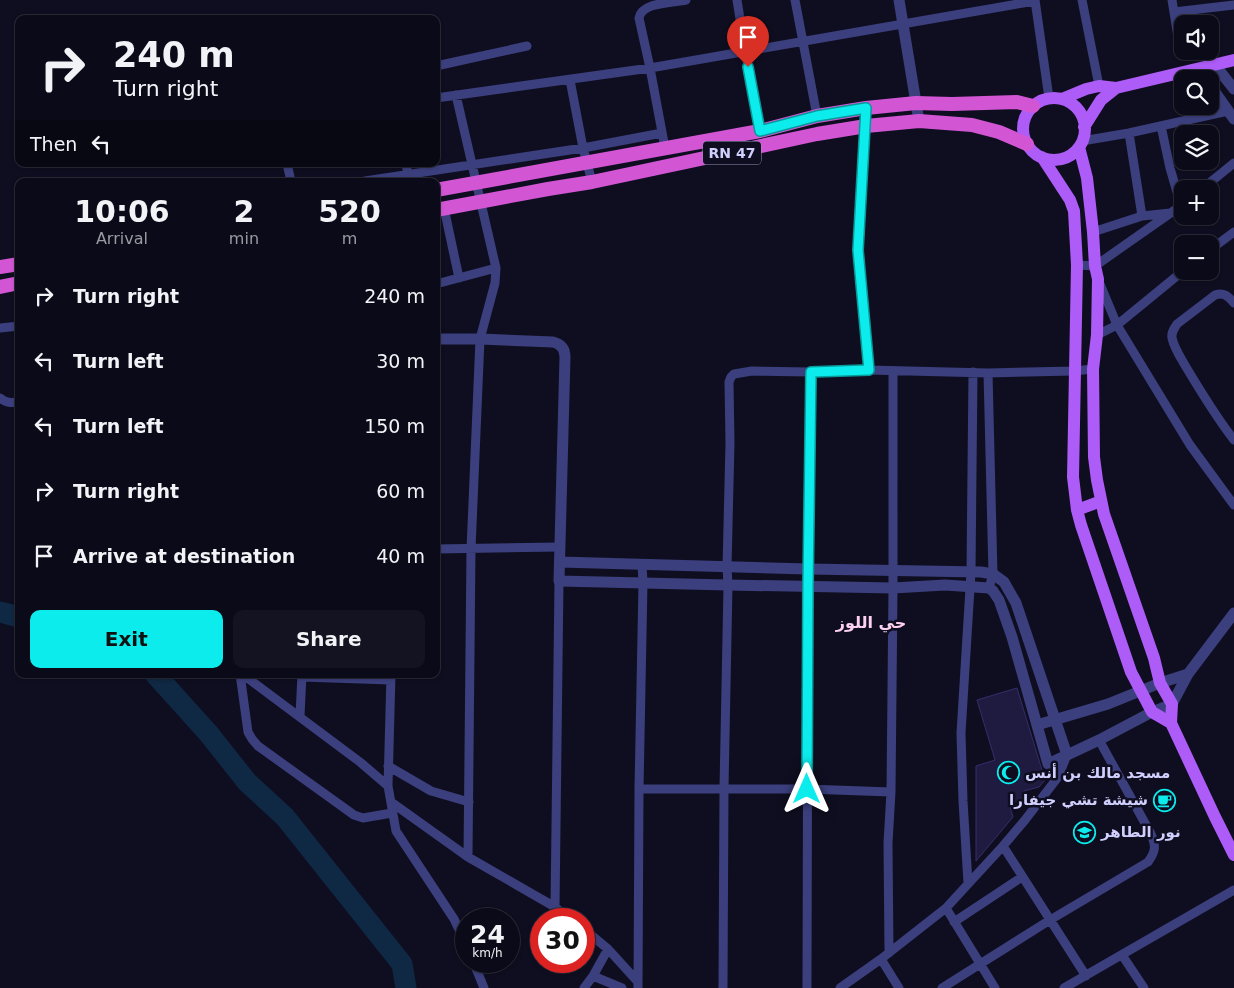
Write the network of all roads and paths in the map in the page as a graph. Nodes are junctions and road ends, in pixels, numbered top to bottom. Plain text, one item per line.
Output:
1 (686, 0) edge
2 (737, 0) edge
3 (794, 0) edge
4 (899, 0) edge
5 (1035, 0) edge
6 (1082, 0) edge
7 (1172, 0) edge
8 (1234, 5) edge
9 (1174, 12) junction
10 (1174, 15) edge
11 (902, 24) junction
12 (802, 41) junction
13 (526, 46) dead end
14 (744, 50) junction
15 (1234, 60) edge
16 (1215, 64) junction
17 (440, 65) edge
18 (650, 68) junction
19 (1206, 70) edge
20 (1174, 78) edge
21 (570, 80) junction
22 (1100, 86) junction
23 (1116, 88) junction
24 (1234, 89) edge
25 (456, 95) junction
26 (440, 97) edge
27 (1049, 98) junction
28 (1219, 98) edge
29 (1062, 99) junction
30 (916, 103) junction
31 (1033, 106) junction
32 (866, 108) junction
33 (1231, 115) edge
34 (817, 116) junction
35 (919, 121) junction
36 (866, 126) junction
37 (1161, 126) junction
38 (1084, 127) junction
39 (760, 131) junction
40 (662, 133) junction
41 (1129, 133) junction
42 (1027, 144) junction
43 (1080, 144) junction
44 (583, 148) junction
45 (666, 148) junction
46 (1042, 157) junction
47 (587, 162) junction
48 (1234, 163) edge
49 (472, 165) junction
50 (406, 167) edge
51 (408, 176) junction
52 (390, 178) edge
53 (1174, 180) edge
54 (1213, 180) edge
55 (592, 182) junction
56 (476, 183) junction
57 (440, 189) edge
58 (480, 202) junction
59 (440, 209) edge
60 (1172, 213) joint
61 (1142, 216) junction
62 (1093, 232) junction
63 (1234, 232) edge
64 (1219, 243) edge
65 (1077, 264) junction
66 (15, 265) edge
67 (1095, 266) junction
68 (0, 267) edge
69 (496, 268) junction
70 (459, 278) junction
71 (1174, 278) edge
72 (1098, 279) junction
73 (440, 283) edge
74 (15, 284) edge
75 (0, 287) edge
76 (1234, 303) edge
77 (15, 326) edge
78 (1117, 326) junction
79 (0, 328) edge
80 (1097, 336) junction
81 (440, 339) edge
82 (480, 339) junction
83 (1093, 369) junction
84 (869, 370) junction
85 (893, 370) junction
86 (1074, 371) junction
87 (811, 372) junction
88 (973, 372) junction
89 (988, 373) junction
90 (0, 398) edge
91 (15, 402) edge
92 (990, 425) junction
93 (972, 427) junction
94 (1234, 440) edge
95 (1101, 501) junction
96 (1234, 505) edge
97 (1077, 510) junction
98 (560, 547) junction
99 (471, 549) junction
100 (440, 550) edge
101 (560, 562) junction
102 (642, 564) junction
103 (726, 567) junction
104 (808, 569) junction
105 (893, 571) junction
106 (946, 572) junction
107 (972, 572) junction
108 (993, 574) junction
109 (559, 581) junction
110 (643, 583) junction
111 (945, 584) junction
112 (728, 585) junction
113 (808, 586) junction
114 (970, 586) junction
115 (893, 588) junction
116 (989, 588) junction
117 (1233, 616) edge
118 (1188, 674) junction
119 (241, 678) edge
120 (247, 678) edge
121 (302, 678) edge
122 (391, 678) edge
123 (1160, 683) junction
124 (1141, 692) junction
125 (1172, 704) junction
126 (1152, 712) junction
127 (300, 716) junction
128 (1055, 720) junction
129 (1171, 722) junction
130 (1037, 725) junction
131 (1099, 740) junction
132 (1067, 755) junction
133 (1048, 764) junction
134 (388, 766) junction
135 (1058, 777) junction
136 (388, 786) junction
137 (724, 788) junction
138 (639, 789) junction
139 (807, 789) junction
140 (891, 792) junction
141 (391, 802) junction
142 (469, 802) junction
143 (392, 813) junction
144 (1003, 846) junction
145 (1234, 854) edge
146 (468, 857) junction
147 (1022, 877) junction
148 (968, 884) junction
149 (1234, 890) edge
150 (555, 907) joint
151 (946, 908) junction
152 (1050, 920) junction
153 (455, 921) edge
154 (954, 922) junction
155 (595, 938) edge
156 (608, 949) junction
157 (889, 952) junction
158 (1122, 955) junction
159 (881, 959) junction
160 (980, 965) junction
161 (478, 973) edge
162 (592, 976) junction
163 (1086, 976) junction
164 (638, 985) edge
165 (484, 988) edge
166 (584, 988) edge
167 (622, 988) edge
168 (723, 988) edge
169 (807, 988) edge
170 (840, 988) edge
171 (899, 988) edge
172 (942, 988) edge
173 (995, 988) edge
174 (1064, 988) edge
175 (1144, 988) edge

1 - 18 street
2 - 14 street
3 - 12 street
4 - 11 street
5 - 11 street
5 - 27 street
6 - 22 street
7 - 9 street
8 - 9 street
9 - 10 street
11 - 12 street
11 - 30 street
12 - 14 street
12 - 34 street
13 - 17 street
14 - 18 street
14 - 39 street
15 - 16 main road
16 - 19 main road
16 - 24 street
18 - 21 street
18 - 40 street
20 - 23 main road
21 - 25 street
21 - 44 street
22 - 23 main road
22 - 29 main road
23 - 38 main road
25 - 26 street
25 - 49 street
27 - 29 main road
27 - 31 main road
28 - 33 street
29 - 38 main road
30 - 31 highway, RN 47
30 - 32 highway, RN 47
30 - 35 street
31 - 42 main road
32 - 34 highway, RN 47
32 - 36 street
33 - 37 street
34 - 39 highway, RN 47
35 - 36 highway, RN 47
35 - 42 highway, RN 47
36 - 55 highway, RN 47
36 - 84 street
37 - 41 street
37 - 53 street
38 - 43 main road
39 - 45 highway, RN 47
40 - 44 street
40 - 45 street
41 - 43 street
41 - 61 street
42 - 46 main road
43 - 46 main road
43 - 62 main road
44 - 47 street
44 - 49 street
45 - 47 highway, RN 47
46 - 65 main road
47 - 55 street
47 - 56 highway, RN 47
48 - 54 street
49 - 51 street
49 - 56 street
50 - 51 street
51 - 52 street
55 - 58 highway, RN 47
56 - 57 highway, RN 47
56 - 58 street
58 - 59 highway, RN 47
58 - 69 street
59 - 70 street
60 - 61 street
60 - 67 street
61 - 62 street
62 - 67 main road
63 - 64 street
65 - 67 street
65 - 86 main road
66 - 68 highway
67 - 72 main road
69 - 70 street
69 - 82 street
70 - 73 street
71 - 78 street
72 - 78 street
72 - 80 main road
74 - 75 highway
76 - 94 street
77 - 79 street
78 - 80 street
78 - 96 street
80 - 83 main road
81 - 82 street
82 - 98 street
82 - 99 street
83 - 86 street
83 - 95 main road
84 - 85 street
84 - 87 street
85 - 88 street
85 - 105 street
86 - 89 street
86 - 97 main road
87 - 103 street
87 - 104 street
88 - 89 street
88 - 93 street
89 - 92 street
90 - 91 street
92 - 93 street
92 - 108 street
93 - 107 street
95 - 97 main road
95 - 123 main road
97 - 124 main road
98 - 99 street
98 - 101 street
99 - 100 street
99 - 142 street
101 - 102 street
101 - 109 street
102 - 103 street
102 - 110 street
103 - 104 street
103 - 112 street
104 - 105 street
104 - 113 street
105 - 106 street
105 - 115 street
106 - 107 street
106 - 111 street
107 - 108 street
107 - 114 street
108 - 116 street
108 - 128 street
109 - 110 street
109 - 150 street
110 - 112 street
110 - 138 street
111 - 114 street
111 - 115 street
112 - 113 street
112 - 137 street
113 - 115 street
113 - 139 street
114 - 116 street
114 - 148 street
115 - 140 street
116 - 130 street
117 - 118 street
118 - 123 street
118 - 125 street
119 - 143 street
120 - 127 street
121 - 127 street
122 - 134 street
123 - 124 street
123 - 125 main road
124 - 126 main road
124 - 128 street
125 - 126 street
125 - 129 main road
126 - 129 main road
126 - 131 street
127 - 136 street
128 - 130 street
128 - 132 street
129 - 145 main road
130 - 133 street
131 - 132 street
131 - 152 street
132 - 133 street
132 - 135 street
133 - 135 street
134 - 136 street
134 - 142 street
135 - 144 street
136 - 141 street
137 - 138 street
137 - 139 street
137 - 168 street
138 - 164 street
139 - 140 street
139 - 169 street
140 - 157 street
141 - 143 street
141 - 146 street
142 - 146 street
143 - 153 street
144 - 147 street
144 - 148 street
146 - 150 street
147 - 152 street
147 - 154 street
148 - 151 street
149 - 158 street
151 - 154 street
151 - 157 street
152 - 160 street
152 - 163 street
154 - 160 street
155 - 156 street
156 - 162 street
156 - 164 street
157 - 159 street
158 - 163 street
158 - 175 street
159 - 170 street
159 - 171 street
160 - 172 street
160 - 173 street
161 - 165 street
162 - 166 street
162 - 167 street
163 - 174 street

